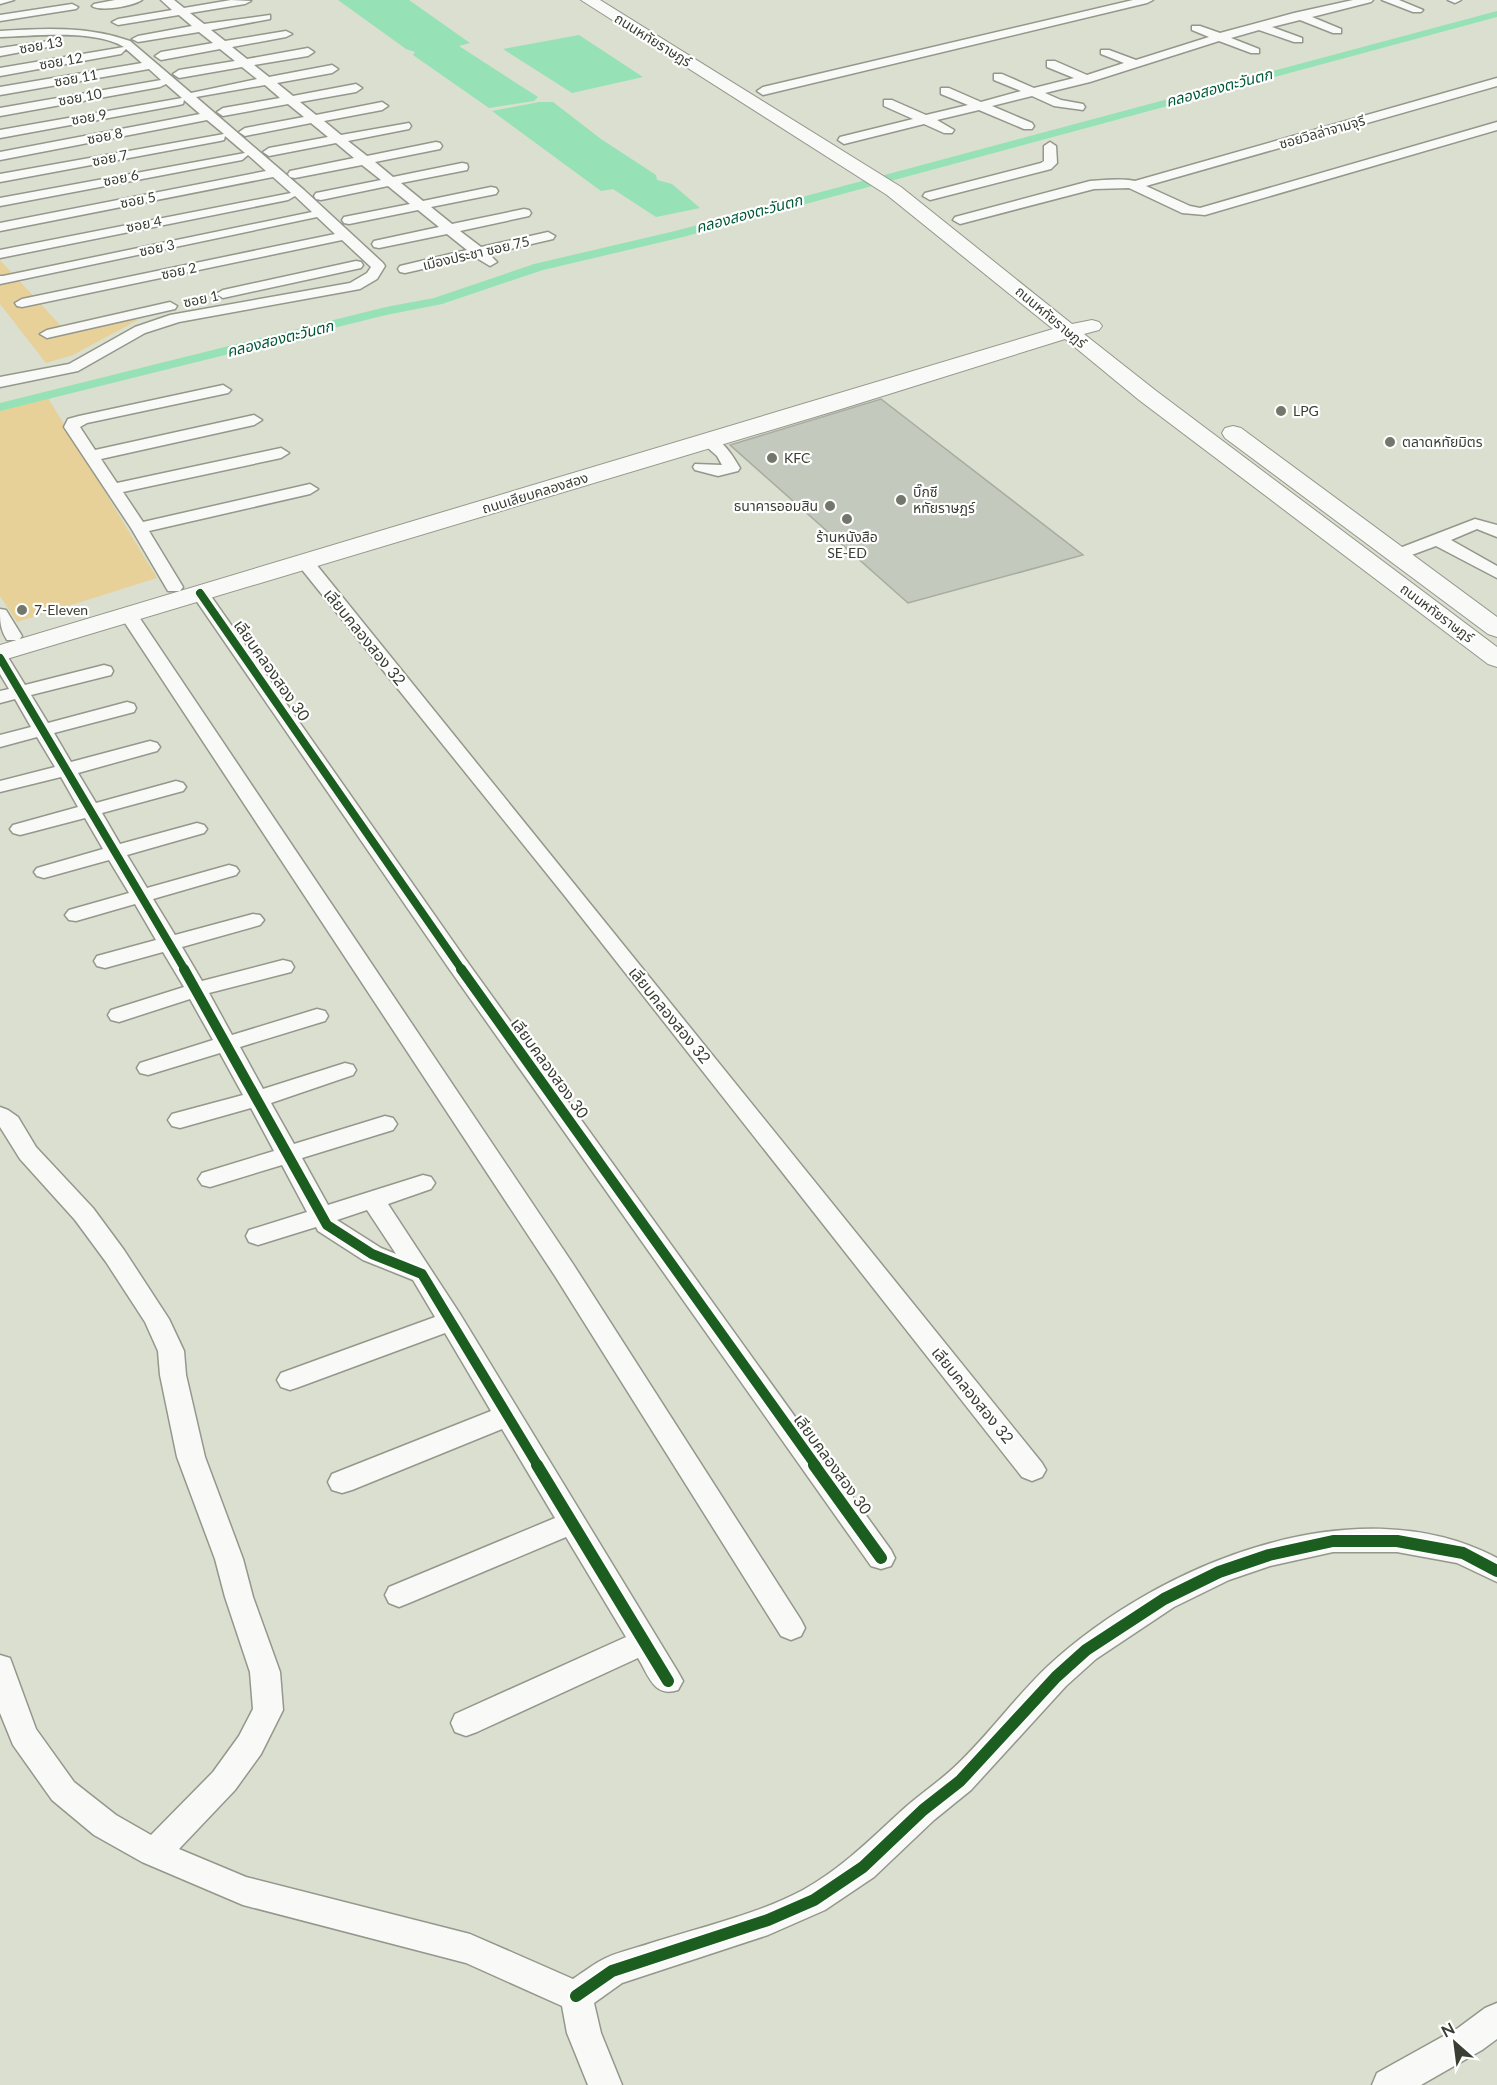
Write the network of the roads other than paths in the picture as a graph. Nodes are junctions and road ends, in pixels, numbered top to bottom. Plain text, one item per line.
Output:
1 (8, 0) edge
2 (136, 0) edge
3 (167, 0) edge
4 (589, 0) edge
5 (617, 0) edge
6 (1147, 0) edge
7 (1321, 0) edge
8 (1367, 0) edge
9 (1388, 0) edge
10 (0, 1) edge
11 (245, 1) edge
12 (98, 6) dead end
13 (1338, 6) junction
14 (72, 7) dead end
15 (1280, 8) dead end
16 (1417, 10) dead end
17 (182, 12) junction
18 (1359, 14) dead end
19 (1300, 16) junction
20 (266, 17) dead end
21 (0, 18) edge
22 (75, 22) dead end
23 (118, 22) dead end
24 (1260, 26) junction
25 (201, 28) junction
26 (1196, 28) dead end
27 (1337, 31) dead end
28 (27, 33) junction
29 (0, 34) edge
30 (286, 34) dead end
31 (79, 36) junction
32 (1220, 37) junction
33 (138, 39) dead end
34 (1298, 40) dead end
35 (1160, 43) dead end
36 (221, 45) junction
37 (121, 50) junction
38 (1180, 50) junction
39 (1255, 51) dead end
40 (0, 52) edge
41 (308, 52) dead end
42 (1105, 52) dead end
43 (1197, 57) dead end
44 (151, 62) junction
45 (245, 63) junction
46 (1051, 64) dead end
47 (1136, 64) junction
48 (332, 69) dead end
49 (0, 72) edge
50 (179, 74) dead end
51 (998, 76) dead end
52 (1086, 79) junction
53 (268, 81) junction
54 (1497, 82) edge
55 (160, 83) junction
56 (356, 88) dead end
57 (763, 90) junction
58 (0, 91) edge
59 (945, 91) dead end
60 (1034, 92) junction
61 (197, 94) dead end
62 (291, 100) junction
63 (179, 101) junction
64 (888, 103) dead end
65 (382, 106) dead end
66 (979, 106) junction
67 (1079, 107) dead end
68 (0, 112) edge
69 (210, 116) junction
70 (314, 120) junction
71 (925, 120) junction
72 (405, 126) dead end
73 (1028, 126) dead end
74 (1497, 126) edge
75 (948, 130) dead end
76 (245, 132) dead end
77 (0, 134) edge
78 (220, 137) junction
79 (338, 139) junction
80 (844, 140) junction
81 (436, 146) dead end
82 (1050, 146) dead end
83 (863, 151) dead end
84 (269, 152) dead end
85 (0, 156) edge
86 (242, 156) junction
87 (364, 160) junction
88 (886, 165) dead end
89 (462, 167) dead end
90 (270, 174) junction
91 (295, 174) dead end
92 (0, 178) edge
93 (391, 182) junction
94 (1141, 184) junction
95 (912, 188) junction
96 (491, 191) dead end
97 (288, 196) junction
98 (321, 196) dead end
99 (0, 202) edge
100 (420, 205) junction
101 (524, 213) dead end
102 (311, 216) junction
103 (349, 220) dead end
104 (960, 220) junction
105 (0, 227) edge
106 (449, 229) junction
107 (548, 236) dead end
108 (336, 238) junction
109 (379, 244) dead end
110 (0, 254) edge
111 (484, 257) junction
112 (356, 265) dead end
113 (405, 269) dead end
114 (3, 280) dead end
115 (22, 303) dead end
116 (218, 303) junction
117 (1072, 325) junction
118 (46, 334) dead end
119 (1033, 337) junction
120 (1140, 362) dead end
121 (0, 382) edge
122 (223, 390) dead end
123 (254, 420) dead end
124 (1220, 423) dead end
125 (708, 441) junction
126 (281, 453) dead end
127 (91, 456) junction
128 (701, 467) dead end
129 (525, 488) junction
130 (113, 489) junction
131 (310, 489) dead end
132 (139, 528) junction
133 (1497, 532) edge
134 (1437, 539) junction
135 (1398, 555) junction
136 (304, 562) junction
137 (1497, 573) edge
138 (174, 587) junction
139 (200, 593) junction
140 (0, 614) edge
141 (128, 614) junction
142 (1491, 625) edge
143 (1459, 629) junction
144 (4, 643) edge
145 (0, 658) edge
146 (1497, 659) edge
147 (104, 671) dead end
148 (10, 694) edge
149 (127, 708) dead end
150 (43, 730) junction
151 (0, 741) edge
152 (150, 747) dead end
153 (66, 770) junction
154 (2, 787) dead end
155 (176, 787) dead end
156 (90, 809) junction
157 (20, 829) dead end
158 (197, 829) dead end
159 (115, 852) junction
160 (229, 871) dead end
161 (44, 872) dead end
162 (140, 895) junction
163 (76, 915) dead end
164 (253, 920) dead end
165 (168, 943) junction
166 (105, 961) dead end
167 (283, 967) dead end
168 (196, 990) junction
169 (119, 1015) dead end
170 (317, 1016) dead end
171 (225, 1043) junction
172 (148, 1068) dead end
173 (345, 1070) dead end
174 (257, 1099) junction
175 (0, 1114) edge
176 (180, 1120) dead end
177 (385, 1124) dead end
178 (288, 1154) junction
179 (210, 1179) dead end
180 (423, 1182) dead end
181 (373, 1200) junction
182 (322, 1216) junction
183 (258, 1236) dead end
184 (422, 1274) junction
185 (451, 1321) junction
186 (290, 1380) dead end
187 (507, 1416) junction
188 (1032, 1470) dead end
189 (342, 1482) dead end
190 (572, 1523) junction
191 (881, 1558) dead end
192 (1497, 1571) edge
193 (399, 1595) dead end
194 (791, 1628) dead end
195 (644, 1642) junction
196 (0, 1667) edge
197 (668, 1682) dead end
198 (466, 1723) dead end
199 (153, 1852) junction
200 (576, 1996) junction
201 (1497, 2019) edge
202 (605, 2085) edge
203 (1389, 2085) edge

1 - 10 street
2 - 12 street
3 - 17 street
4 - 95 main road, ถนนหทัยราษฎร์
5 - 57 main road, ถนนหทัยราษฎร์
6 - 57 street
7 - 13 street
8 - 13 street
9 - 16 street
11 - 17 street
13 - 18 street
13 - 19 street
14 - 21 street
15 - 19 street
17 - 23 street
17 - 25 street
19 - 24 street
19 - 27 street
20 - 25 street
22 - 28 street
24 - 32 street
24 - 34 street
25 - 33 street
25 - 36 street
26 - 32 street
28 - 29 street
28 - 31 street
29 - 31 street
30 - 36 street, ซอย 11
31 - 37 street
31 - 40 street, ซอย 13
31 - 44 street
32 - 38 street
32 - 39 street
35 - 38 street
36 - 44 street, ซอย 11
36 - 45 street
37 - 44 street
37 - 49 street, ซอย 12
38 - 43 street
38 - 47 street
41 - 45 street
42 - 47 street
44 - 55 street
44 - 58 street, ซอย 11
44 - 69 street
45 - 50 street
45 - 53 street
46 - 52 street
47 - 52 street
48 - 53 street
51 - 60 street
52 - 60 street
53 - 61 street
53 - 62 street
54 - 94 street, ซอยวิลล่าจามจุรี
55 - 63 street
55 - 68 street, ซอย 10
56 - 62 street, ซอย 8
57 - 80 main road, ถนนหทัยราษฎร์
59 - 66 street
60 - 66 street
60 - 67 street
62 - 69 street, ซอย 8
62 - 70 street
63 - 69 street
63 - 77 street, ซอย 9
64 - 71 street
65 - 70 street
66 - 71 street
66 - 73 street
69 - 78 street
69 - 85 street, ซอย 8
69 - 90 street
70 - 76 street
70 - 79 street
71 - 75 street
71 - 80 street
72 - 79 street
74 - 94 street, ซอยวิลล่าจามจุรี
78 - 86 street
78 - 92 street, ซอย 7
79 - 84 street
79 - 87 street
80 - 83 main road, ถนนหทัยราษฎร์
81 - 87 street
82 - 95 street
86 - 90 street
86 - 99 street, ซอย 6
87 - 91 street
87 - 93 street
88 - 95 main road, ถนนหทัยราษฎร์
89 - 93 street
90 - 97 street
90 - 105 street, ซอย 5
90 - 116 street
93 - 98 street
93 - 100 street
94 - 104 street, ซอยวิลล่าจามจุรี
95 - 104 main road, ถนนหทัยราษฎร์
95 - 117 main road, ถนนหทัยราษฎร์
96 - 100 street
97 - 102 street
97 - 110 street, ซอย 4
100 - 103 street
100 - 106 street
101 - 106 street
102 - 108 street
102 - 114 street, ซอย 3
104 - 117 main road, ถนนหทัยราษฎร์
106 - 109 street
106 - 111 street
107 - 111 street, เมืองประชา ซอย 75
108 - 115 street, ซอย 2
108 - 116 street
111 - 113 street, เมืองประชา ซอย 75
112 - 116 street, ซอย 1
116 - 118 street, ซอย 1
116 - 121 street
117 - 119 main road, ถนนเลียบคลองสอง
117 - 120 main road, ถนนหทัยราษฎร์
117 - 143 main road, ถนนหทัยราษฎร์
119 - 125 main road, ถนนเลียบคลองสอง
119 - 129 main road, ถนนเลียบคลองสอง
122 - 127 street
123 - 127 street
124 - 135 main road, ถนนหทัยราษฎร์
125 - 128 street
125 - 129 main road, ถนนเลียบคลองสอง
126 - 130 street
127 - 130 street
129 - 136 main road, ถนนเลียบคลองสอง
129 - 138 main road, ถนนเลียบคลองสอง
130 - 132 street
131 - 132 street
132 - 138 street
133 - 134 street
134 - 135 street
134 - 137 street
135 - 142 main road, ถนนหทัยราษฎร์
136 - 139 main road, ถนนเลียบคลองสอง
136 - 188 street, เลียบคลองสอง 32
138 - 144 main road, ถนนเลียบคลองสอง
139 - 141 main road, ถนนเลียบคลองสอง
139 - 191 street, เลียบคลองสอง 30
140 - 144 street
141 - 144 main road, ถนนเลียบคลองสอง
141 - 194 street
142 - 143 main road
143 - 146 main road, ถนนหทัยราษฎร์
145 - 148 street
147 - 148 street
148 - 150 street
149 - 150 street
150 - 151 street
150 - 153 street
152 - 153 street
153 - 154 street
153 - 156 street
155 - 156 street
156 - 157 street
156 - 159 street
158 - 159 street
159 - 161 street
159 - 162 street
160 - 162 street
162 - 163 street
162 - 165 street
164 - 165 street
165 - 166 street
165 - 168 street
167 - 168 street
168 - 169 street
168 - 171 street
170 - 171 street
171 - 172 street
171 - 174 street
173 - 174 street
174 - 176 street
174 - 178 street
175 - 199 street
177 - 178 street
178 - 179 street
178 - 182 street
180 - 181 street
181 - 182 street
181 - 184 street
182 - 183 street
182 - 184 street
184 - 185 street
185 - 186 street
185 - 187 street
187 - 189 street
187 - 190 street
190 - 193 street
190 - 195 street
192 - 200 street
195 - 197 street
195 - 198 street
196 - 199 street
199 - 200 street
200 - 202 street
201 - 203 street

